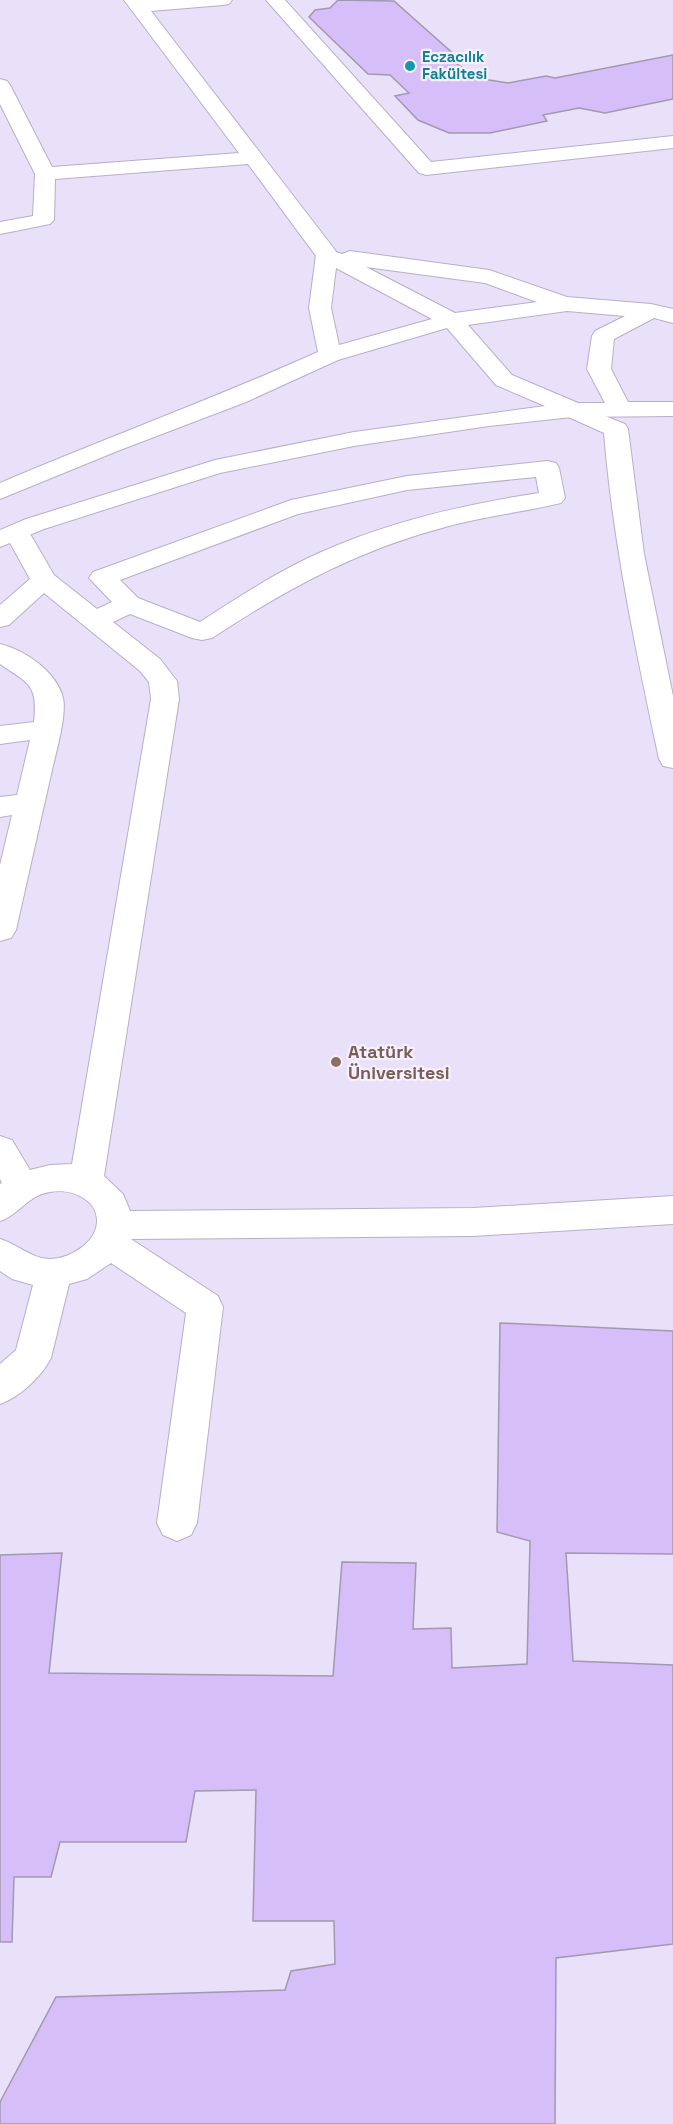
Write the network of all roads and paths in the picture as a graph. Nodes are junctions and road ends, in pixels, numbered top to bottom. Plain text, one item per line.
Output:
1 (223, 0) edge
2 (275, 0) edge
3 (135, 3) edge
4 (0, 85) edge
5 (673, 142) edge
6 (253, 158) junction
7 (45, 174) junction
8 (0, 228) edge
9 (327, 255) junction
10 (567, 304) junction
11 (662, 313) edge
12 (452, 320) junction
13 (330, 355) junction
14 (673, 409) edge
15 (572, 410) junction
16 (618, 419) junction
17 (0, 492) edge
18 (9, 536) edge
19 (44, 580) junction
20 (129, 604) junction
21 (0, 619) edge
22 (95, 621) junction
23 (0, 652) edge
24 (47, 729) junction
25 (0, 735) edge
26 (673, 759) edge
27 (31, 803) junction
28 (0, 807) edge
29 (5, 887) edge
30 (0, 930) edge
31 (0, 1149) edge
32 (86, 1181) junction
33 (7, 1198) edge
34 (673, 1210) edge
35 (112, 1234) junction
36 (0, 1253) edge
37 (54, 1274) junction
38 (0, 1388) edge
39 (177, 1523) dead end

1 - 3 street
2 - 5 street
3 - 6 street
4 - 7 street
6 - 7 street
6 - 9 street
7 - 8 street
9 - 10 street
9 - 12 street
9 - 13 street
10 - 11 street
10 - 12 street
11 - 16 street
12 - 13 street
12 - 15 street
13 - 17 street
14 - 16 street
15 - 16 street
15 - 18 street
16 - 26 street
18 - 19 street
19 - 21 street
19 - 22 street
20 - 20 street
20 - 22 street
22 - 32 street
23 - 24 street
24 - 25 street
24 - 27 street
27 - 28 street
27 - 29 street
29 - 30 street
31 - 33 street
32 - 33 street
32 - 35 street
34 - 35 street
35 - 37 street
35 - 39 street
36 - 37 street
37 - 38 street

